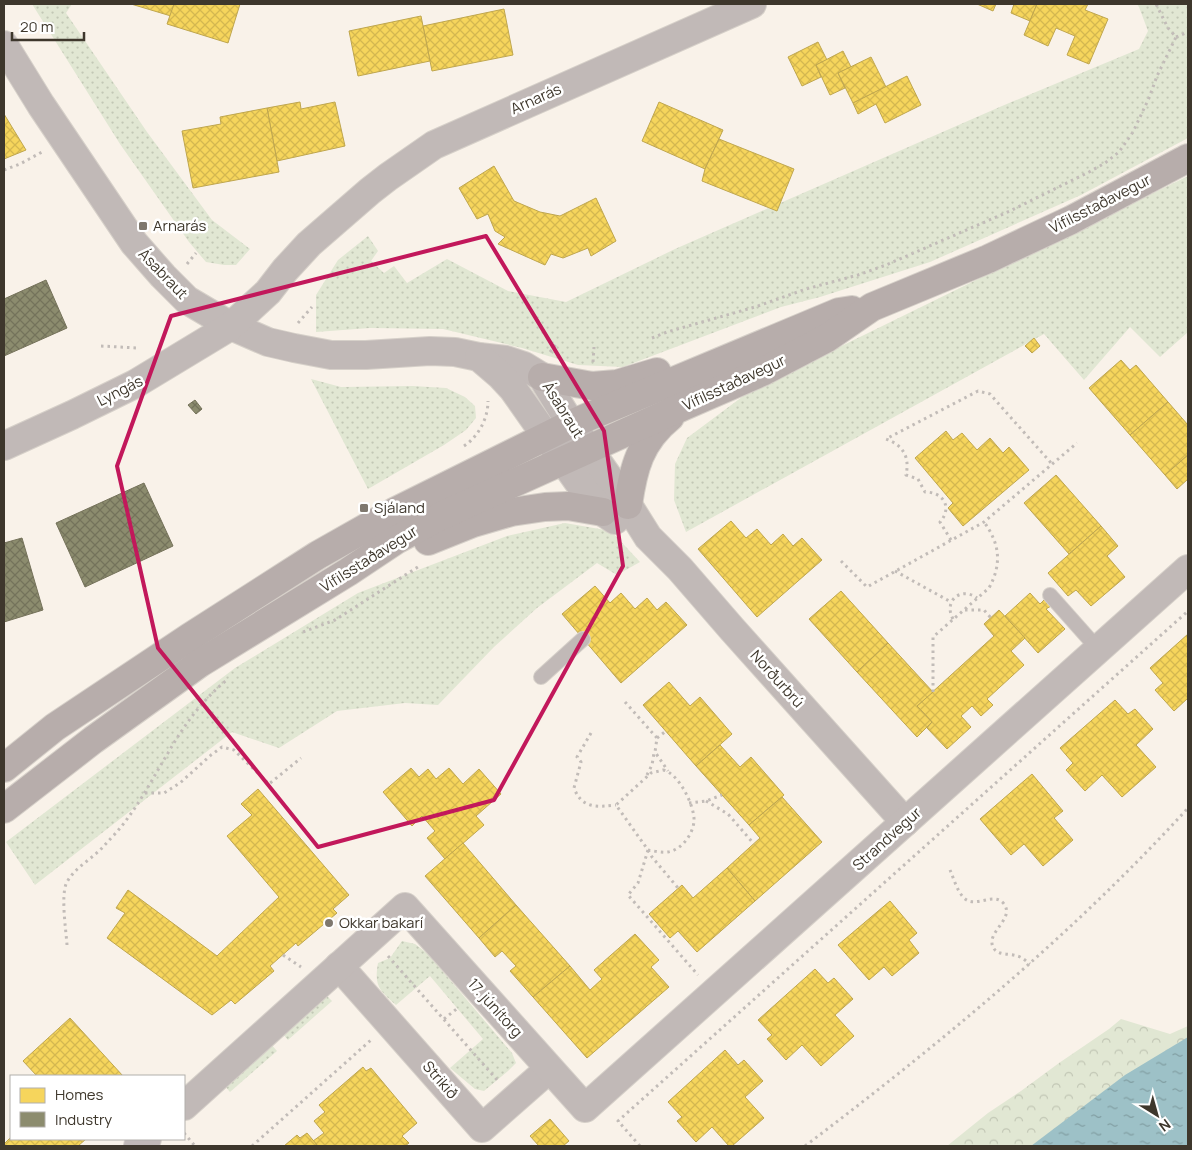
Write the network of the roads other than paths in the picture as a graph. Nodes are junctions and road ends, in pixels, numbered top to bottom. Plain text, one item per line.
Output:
1 (752, 4) edge
2 (4, 44) edge
3 (1188, 158) edge
4 (872, 307) junction
5 (231, 326) junction
6 (479, 357) junction
7 (727, 359) junction
8 (542, 378) junction
9 (684, 406) junction
10 (571, 424) junction
11 (546, 436) junction
12 (4, 446) edge
13 (588, 449) junction
14 (563, 460) junction
15 (616, 509) junction
16 (1188, 569) edge
17 (348, 572) junction
18 (1050, 595) dead end
19 (583, 639) dead end
20 (1098, 649) junction
21 (541, 677) dead end
22 (4, 768) edge
23 (4, 809) edge
24 (905, 822) junction
25 (339, 966) junction
26 (549, 1069) junction
27 (185, 1105) edge
28 (585, 1108) joint

1 - 5 street, Arnarás
2 - 5 street, Ásabraut
3 - 4 street, Vífilsstaðavegur
4 - 7 street, Vífilsstaðavegur
4 - 9 street, Vífilsstaðavegur
5 - 6 street, Ásabraut
5 - 12 street, Lyngás
6 - 8 street, Ásabraut
6 - 11 street, Ásabraut
7 - 8 street
7 - 10 street, Vífilsstaðavegur
8 - 10 street, Ásabraut
9 - 13 street, Vífilsstaðavegur
9 - 15 street
10 - 11 street, Vífilsstaðavegur
10 - 13 street, Ásabraut
11 - 14 street, Ásabraut
11 - 22 street, Vífilsstaðavegur
13 - 14 street, Vífilsstaðavegur
13 - 15 street, Norðurbrú
14 - 15 street, Norðurbrú
14 - 17 street, Vífilsstaðavegur
15 - 17 street
15 - 24 street, Norðurbrú
16 - 20 street, Strandvegur
17 - 23 street, Vífilsstaðavegur
18 - 20 lane
19 - 21 lane
20 - 24 street, Strandvegur
24 - 28 street, Strandvegur
25 - 26 street, 17. júnítorg
25 - 26 street, Strikið
25 - 27 street
26 - 28 street, 17. júnítorg

